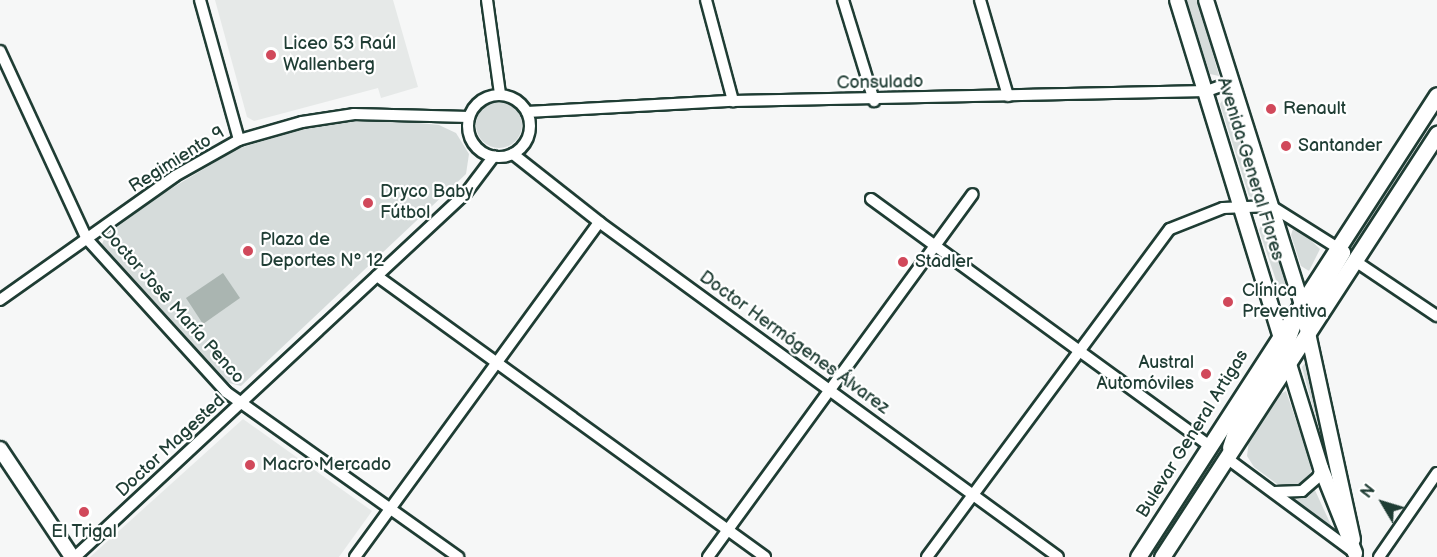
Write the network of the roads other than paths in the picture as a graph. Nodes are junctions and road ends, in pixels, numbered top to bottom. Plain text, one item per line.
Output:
1 (200, 0) edge
2 (487, 0) edge
3 (706, 0) edge
4 (843, 0) edge
5 (980, 0) edge
6 (1177, 0) edge
7 (1206, 0) edge
8 (0, 51) edge
9 (1232, 82) junction
10 (1207, 91) junction
11 (500, 94) junction
12 (1437, 95) edge
13 (1008, 96) junction
14 (733, 101) junction
15 (874, 101) junction
16 (527, 112) junction
17 (469, 117) junction
18 (1437, 134) edge
19 (239, 140) junction
20 (513, 154) junction
21 (494, 156) junction
22 (973, 194) dead end
23 (871, 199) dead end
24 (1243, 205) junction
25 (1271, 206) junction
26 (599, 222) junction
27 (1349, 228) junction
28 (87, 239) junction
29 (935, 246) junction
30 (1336, 247) junction
31 (1355, 261) junction
32 (377, 276) junction
33 (0, 300) edge
34 (1300, 301) junction
35 (1437, 316) edge
36 (1307, 326) junction
37 (1280, 333) junction
38 (1078, 351) junction
39 (1287, 356) junction
40 (497, 363) junction
41 (830, 390) junction
42 (241, 404) junction
43 (1210, 446) junction
44 (0, 449) edge
45 (1228, 459) junction
46 (1321, 468) junction
47 (1437, 473) edge
48 (1271, 491) junction
49 (973, 494) junction
50 (390, 509) junction
51 (728, 530) junction
52 (1355, 555) edge
53 (73, 557) edge
54 (355, 557) edge
55 (458, 557) edge
56 (708, 557) edge
57 (765, 557) edge
58 (927, 557) edge
59 (1058, 557) edge
60 (1138, 557) edge
61 (1162, 557) edge
62 (1379, 557) edge

1 - 19 street
2 - 11 street
3 - 14 street
4 - 15 street
5 - 13 street
6 - 10 main road, Avenida General Flores
7 - 9 main road, Avenida General Flores
8 - 28 street, Doctor José María Penco
9 - 10 street, Consulado
9 - 25 main road, Avenida General Flores
10 - 13 street, Consulado
10 - 24 main road, Avenida General Flores
11 - 16 street
11 - 17 street
12 - 27 main road, Bulevar General Artigas
13 - 15 street, Consulado
14 - 15 street, Consulado
14 - 16 street, Consulado
16 - 20 street
17 - 19 street, Regimiento 9
17 - 21 street
18 - 31 main road, Bulevar General Artigas
19 - 28 street, Regimiento 9
20 - 21 street
20 - 26 street, Doctor Hermógenes Álvarez
21 - 32 street, Doctor Magested
22 - 29 street
23 - 29 street
24 - 25 street
24 - 37 main road, Avenida General Flores
24 - 38 street
25 - 30 street
25 - 34 main road, Avenida General Flores
26 - 40 street
26 - 41 street, Doctor Hermógenes Álvarez
27 - 30 main road, Bulevar General Artigas
27 - 36 main road, Bulevar General Artigas
28 - 33 street, Regimiento 9
28 - 42 street, Doctor José María Penco
29 - 38 street
29 - 41 street
30 - 34 main road, Bulevar General Artigas
31 - 35 street
31 - 36 main road, Bulevar General Artigas
32 - 40 street
32 - 42 street, Doctor Magested
34 - 36 main road, Avenida General Flores
34 - 37 main road, Bulevar General Artigas
34 - 39 main road, Bulevar General Artigas
36 - 39 main road, Bulevar General Artigas
36 - 52 main road, Avenida General Flores
37 - 39 main road, Avenida General Flores
37 - 43 main road, Bulevar General Artigas
38 - 43 street
38 - 49 street
39 - 45 main road, Bulevar General Artigas
39 - 46 main road, Avenida General Flores
40 - 50 street
40 - 51 street
41 - 49 street, Doctor Hermógenes Álvarez
41 - 51 street
42 - 50 street, Doctor José María Penco
42 - 53 street, Doctor Magested
43 - 60 main road, Bulevar General Artigas
44 - 53 main road
45 - 48 street
45 - 61 main road, Bulevar General Artigas
46 - 48 street
46 - 52 main road, Avenida General Flores
47 - 62 street
48 - 52 street
49 - 58 street
49 - 59 street, Doctor Hermógenes Álvarez
50 - 54 street
50 - 55 street, Doctor José María Penco
51 - 56 street
51 - 57 street

